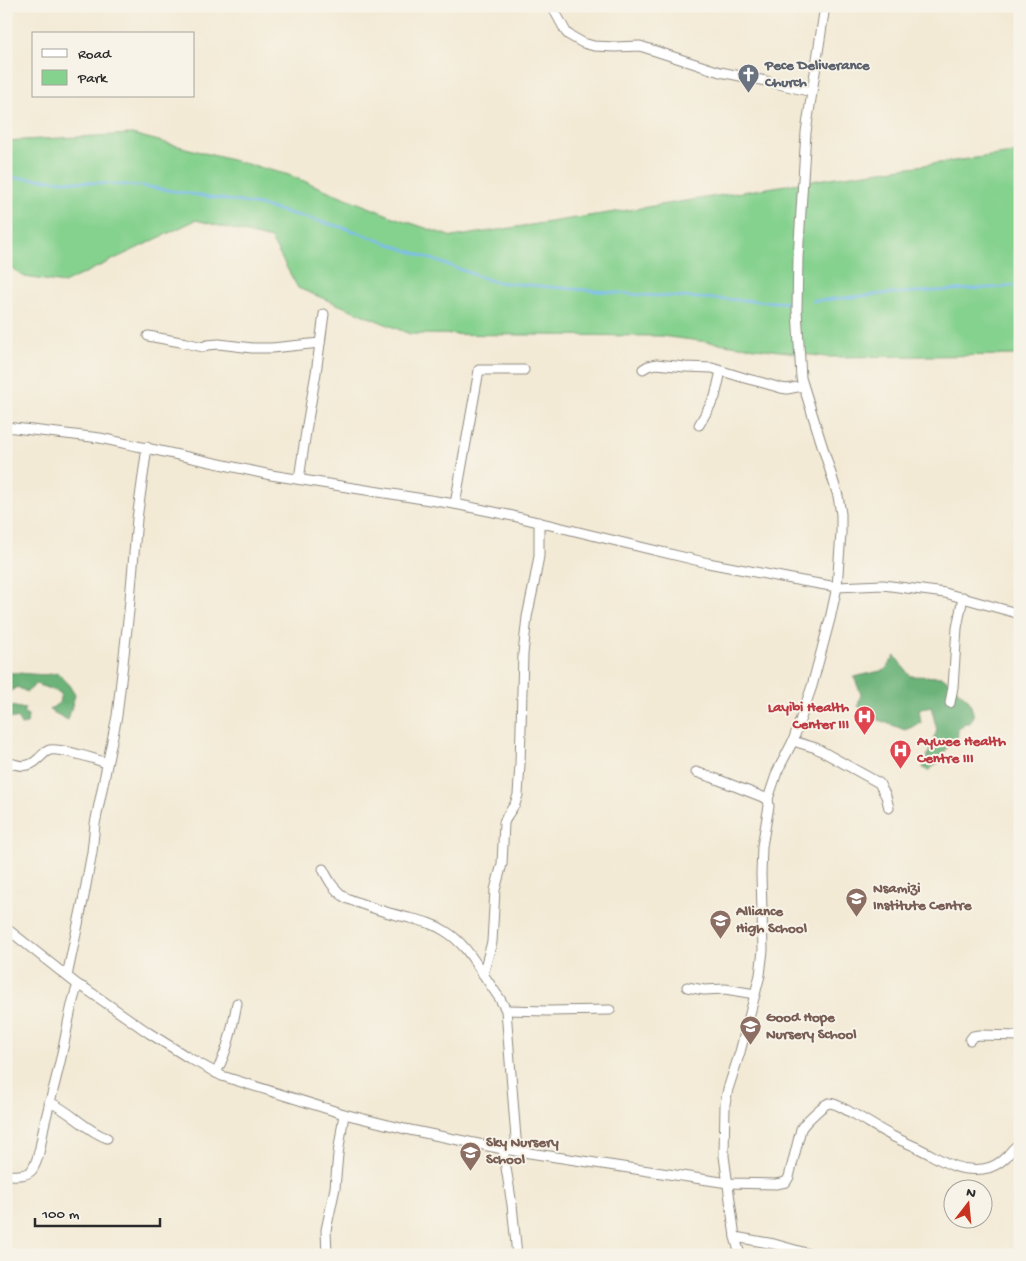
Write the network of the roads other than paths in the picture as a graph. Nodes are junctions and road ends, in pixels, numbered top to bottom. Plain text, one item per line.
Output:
1 (552, 6) edge
2 (825, 6) edge
3 (812, 92) junction
4 (324, 314) dead end
5 (148, 336) dead end
6 (320, 343) junction
7 (643, 369) dead end
8 (524, 370) dead end
9 (721, 371) junction
10 (803, 386) junction
11 (700, 425) dead end
12 (6, 427) edge
13 (147, 447) junction
14 (299, 479) junction
15 (455, 504) junction
16 (539, 522) junction
17 (837, 587) junction
18 (963, 597) junction
19 (1020, 614) edge
20 (950, 703) dead end
21 (793, 740) junction
22 (6, 761) edge
23 (107, 763) junction
24 (696, 772) dead end
25 (768, 799) junction
26 (888, 808) dead end
27 (323, 869) dead end
28 (6, 928) edge
29 (483, 974) junction
30 (67, 976) junction
31 (78, 985) junction
32 (687, 987) dead end
33 (756, 994) junction
34 (236, 1003) dead end
35 (506, 1010) junction
36 (610, 1010) dead end
37 (1020, 1036) edge
38 (970, 1040) dead end
39 (216, 1073) junction
40 (50, 1102) junction
41 (344, 1114) junction
42 (107, 1138) dead end
43 (1020, 1144) edge
44 (503, 1149) junction
45 (517, 1151) junction
46 (6, 1175) edge
47 (728, 1183) junction
48 (735, 1237) junction
49 (327, 1255) edge
50 (517, 1255) edge
51 (740, 1255) edge
52 (813, 1255) edge

1 - 3 street
2 - 3 street
3 - 10 street
4 - 6 street
5 - 6 street
6 - 14 street
7 - 9 street
8 - 15 street
9 - 10 street
9 - 11 street
10 - 17 street
12 - 13 street
13 - 14 street
13 - 23 street
14 - 15 street
15 - 16 street
16 - 17 street
16 - 29 street
17 - 18 street
17 - 21 street
18 - 19 street
18 - 20 street
21 - 25 street
21 - 26 street
22 - 23 street
23 - 30 street
24 - 25 street
25 - 33 street
27 - 29 street
28 - 30 street
29 - 35 street
30 - 31 street
31 - 39 street
31 - 40 street
32 - 33 street
33 - 47 street
34 - 39 street
35 - 36 street
35 - 45 street
37 - 38 street
39 - 41 street
40 - 42 street
40 - 46 street
41 - 44 street
41 - 49 street
43 - 47 street
44 - 45 street
44 - 50 street
45 - 47 street
47 - 48 street
48 - 51 street
48 - 52 street

